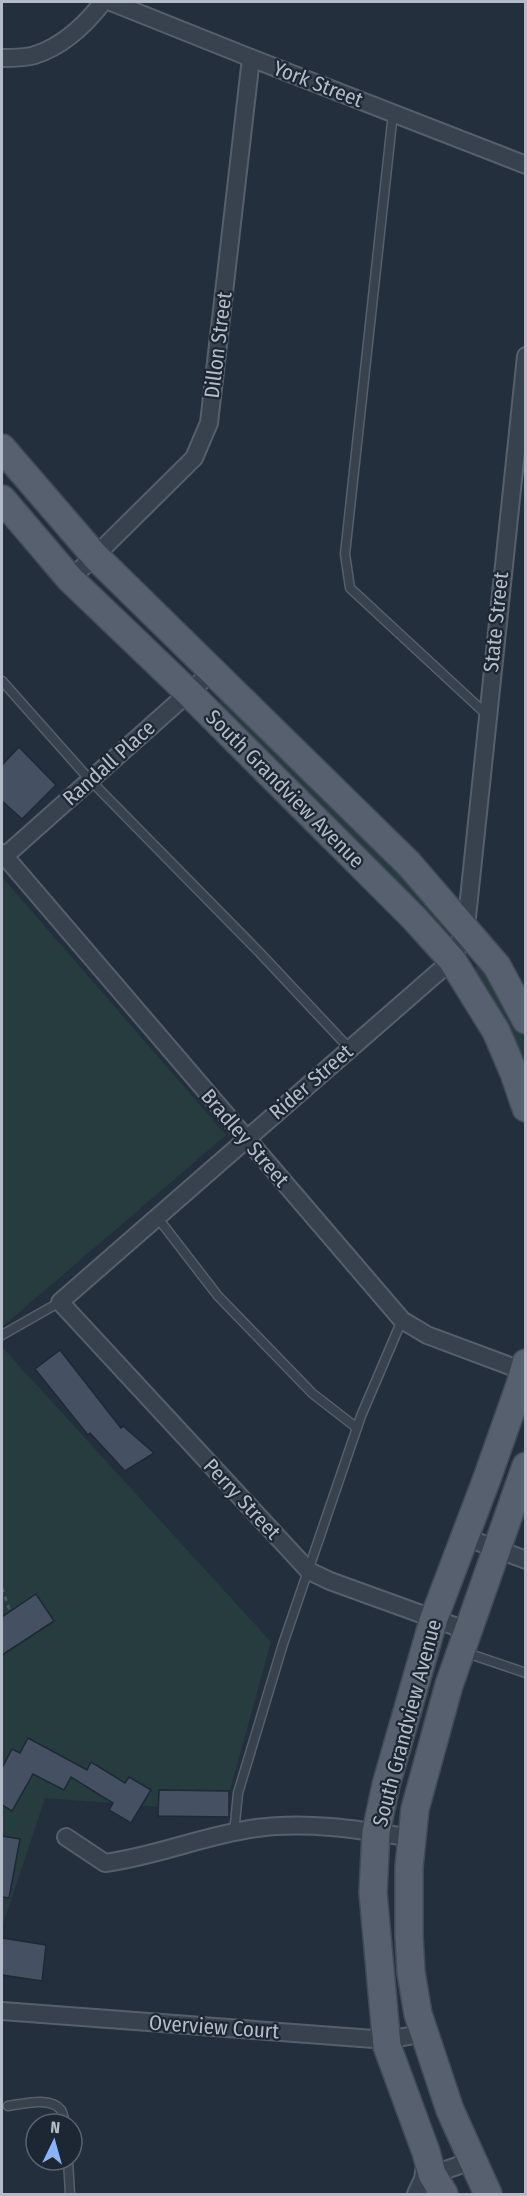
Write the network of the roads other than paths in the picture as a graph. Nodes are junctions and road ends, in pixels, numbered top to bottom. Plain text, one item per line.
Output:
1 (103, 2) edge
2 (111, 2) edge
3 (2, 58) edge
4 (251, 58) junction
5 (393, 113) junction
6 (525, 165) edge
7 (525, 356) edge
8 (2, 448) edge
9 (518, 482) edge
10 (2, 499) edge
11 (96, 556) junction
12 (70, 579) junction
13 (214, 670) junction
14 (2, 681) edge
15 (189, 693) junction
16 (486, 714) junction
17 (90, 780) junction
18 (3, 854) edge
19 (469, 887) joint
20 (466, 927) junction
21 (452, 960) junction
22 (525, 1020) edge
23 (350, 1049) junction
24 (525, 1108) edge
25 (246, 1139) junction
26 (157, 1217) junction
27 (60, 1302) junction
28 (402, 1320) junction
29 (2, 1335) edge
30 (525, 1368) edge
31 (357, 1428) junction
32 (525, 1466) edge
33 (465, 1537) junction
34 (497, 1550) junction
35 (525, 1560) edge
36 (309, 1571) junction
37 (434, 1618) junction
38 (464, 1641) junction
39 (525, 1673) edge
40 (376, 1832) junction
41 (234, 1833) junction
42 (66, 1837) dead end
43 (412, 1838) junction
44 (2, 2011) edge
45 (425, 2033) junction
46 (387, 2040) junction
47 (8, 2106) dead end
48 (61, 2112) edge
49 (471, 2161) junction
50 (69, 2172) edge
51 (428, 2179) edge
52 (70, 2194) edge
53 (489, 2194) edge

1 - 3 street
2 - 4 street, York Street
4 - 5 street, York Street
4 - 11 street, Dillon Street
5 - 6 street, York Street
5 - 16 lane
7 - 9 street, State Street
8 - 11 main road, South Grandview Avenue
9 - 16 street, State Street
10 - 12 main road, South Grandview Avenue
11 - 12 street, Dillon Street
11 - 13 main road, South Grandview Avenue
12 - 15 main road, South Grandview Avenue
13 - 15 street, Randall Place
13 - 20 main road, South Grandview Avenue
14 - 17 lane
15 - 17 street, Randall Place
15 - 21 main road, South Grandview Avenue
16 - 19 street, State Street
17 - 18 street, Randall Place
17 - 23 lane
18 - 25 street, Bradley Street
19 - 20 street, Rider Street
20 - 21 street, Rider Street
20 - 22 main road, South Grandview Avenue
21 - 23 street, Rider Street
21 - 24 main road, South Grandview Avenue
23 - 25 street, Rider Street
25 - 26 street, Rider Street
25 - 28 street, Bradley Street
26 - 27 street, Rider Street
26 - 31 lane
27 - 29 lane
27 - 36 street, Perry Street
28 - 30 street, Bradley Street
28 - 31 lane
30 - 33 main road, South Grandview Avenue
31 - 36 lane
32 - 34 main road, South Grandview Avenue
33 - 34 street
33 - 37 main road, South Grandview Avenue
34 - 35 street
34 - 38 main road, South Grandview Avenue
36 - 37 street, Perry Street
36 - 41 lane
37 - 38 street, Perry Street
37 - 40 main road, South Grandview Avenue
38 - 39 lane
38 - 43 main road, South Grandview Avenue
40 - 41 street
40 - 43 street
40 - 46 main road, South Grandview Avenue
41 - 42 street
43 - 45 main road, South Grandview Avenue
44 - 46 street, Overview Court
45 - 46 street, Overview Court
45 - 49 main road, South Grandview Avenue
46 - 51 main road, South Grandview Avenue
47 - 48 lane
49 - 51 street
49 - 53 main road, South Grandview Avenue
50 - 52 lane

